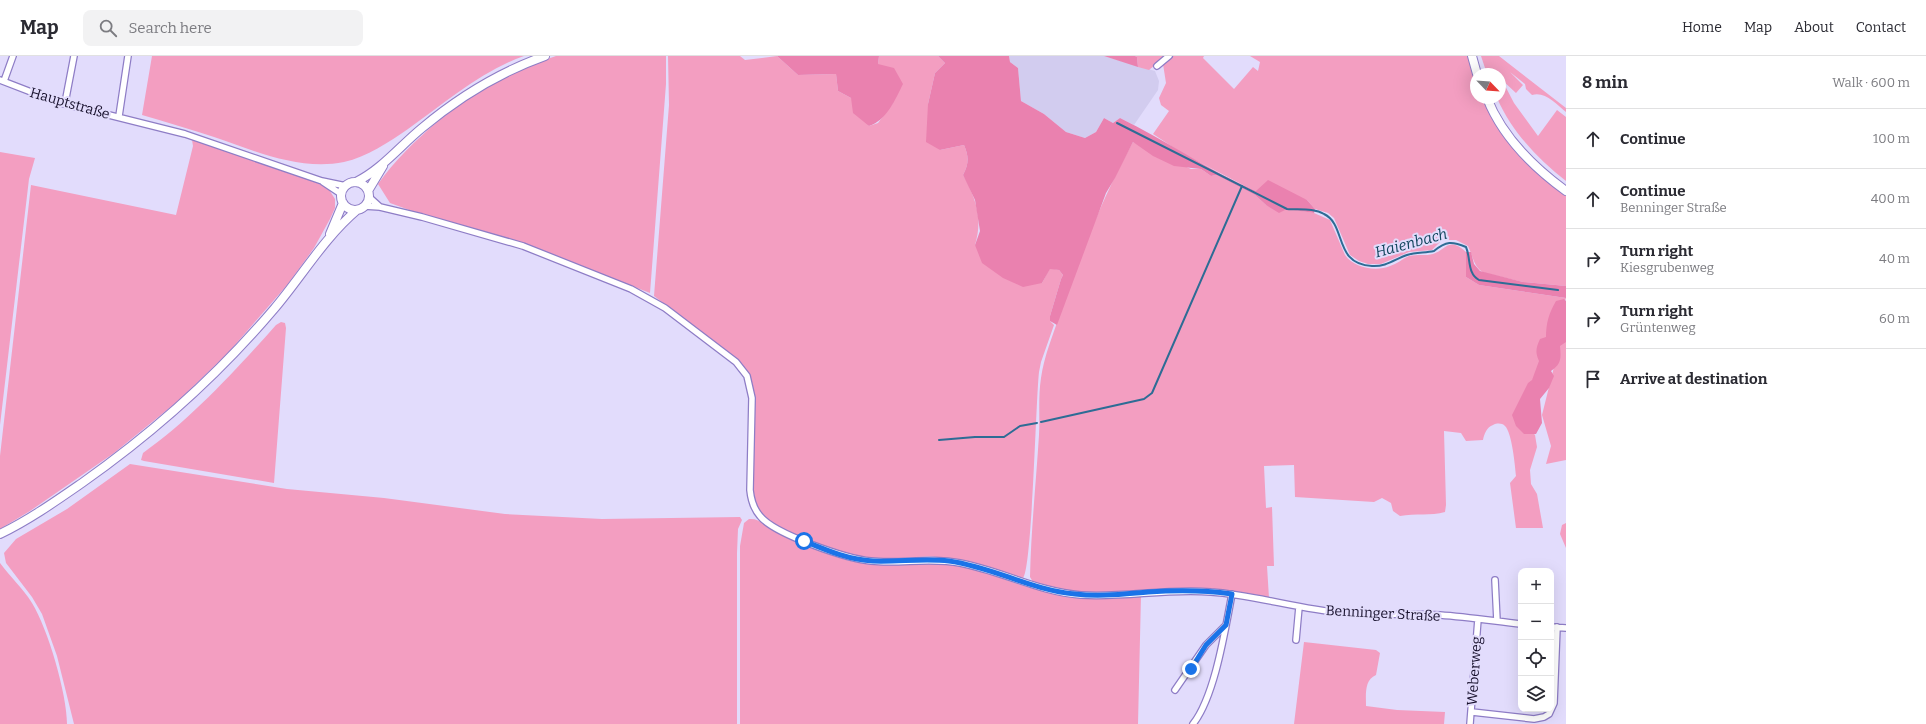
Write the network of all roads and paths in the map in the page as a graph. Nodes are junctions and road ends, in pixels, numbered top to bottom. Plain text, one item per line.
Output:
1 (13, 56) edge
2 (74, 56) edge
3 (128, 56) edge
4 (545, 56) edge
5 (1168, 56) edge
6 (1472, 56) edge
7 (1157, 66) dead end
8 (1475, 68) edge
9 (2, 81) edge
10 (65, 104) junction
11 (1490, 104) edge
12 (119, 116) junction
13 (384, 163) junction
14 (322, 181) junction
15 (356, 182) junction
16 (346, 186) junction
17 (1566, 191) edge
18 (341, 194) junction
19 (368, 194) junction
20 (344, 203) junction
21 (380, 207) junction
22 (360, 208) junction
23 (329, 236) junction
24 (0, 534) edge
25 (1495, 580) dead end
26 (1232, 594) junction
27 (1299, 607) junction
28 (1478, 619) junction
29 (1497, 621) junction
30 (1518, 624) edge
31 (1226, 625) junction
32 (1554, 627) edge
33 (1566, 628) edge
34 (1296, 640) dead end
35 (1554, 640) edge
36 (1175, 690) dead end
37 (1472, 712) junction
38 (1193, 724) edge
39 (1470, 724) edge

1 - 9 street
2 - 10 street
3 - 12 street
4 - 13 main road
5 - 7 street
6 - 8 main road
9 - 10 street, Hauptstraße
10 - 12 street, Hauptstraße
11 - 17 main road
12 - 14 street, Hauptstraße
13 - 15 main road
13 - 19 main road
14 - 16 street
14 - 18 street
15 - 16 main road
15 - 19 main road
16 - 18 main road
18 - 20 main road
19 - 21 street
19 - 22 main road
20 - 22 main road
20 - 23 main road
21 - 22 street, Benninger Straße
21 - 26 street, Benninger Straße
22 - 23 main road
23 - 24 main road
25 - 29 street
26 - 27 street, Benninger Straße
26 - 31 street
27 - 28 street, Benninger Straße
27 - 34 street
28 - 29 street, Benninger Straße
28 - 37 street, Weberweg
29 - 30 street, Benninger Straße
31 - 36 street
31 - 38 street
32 - 33 street
35 - 37 street
37 - 39 street, Weberweg

